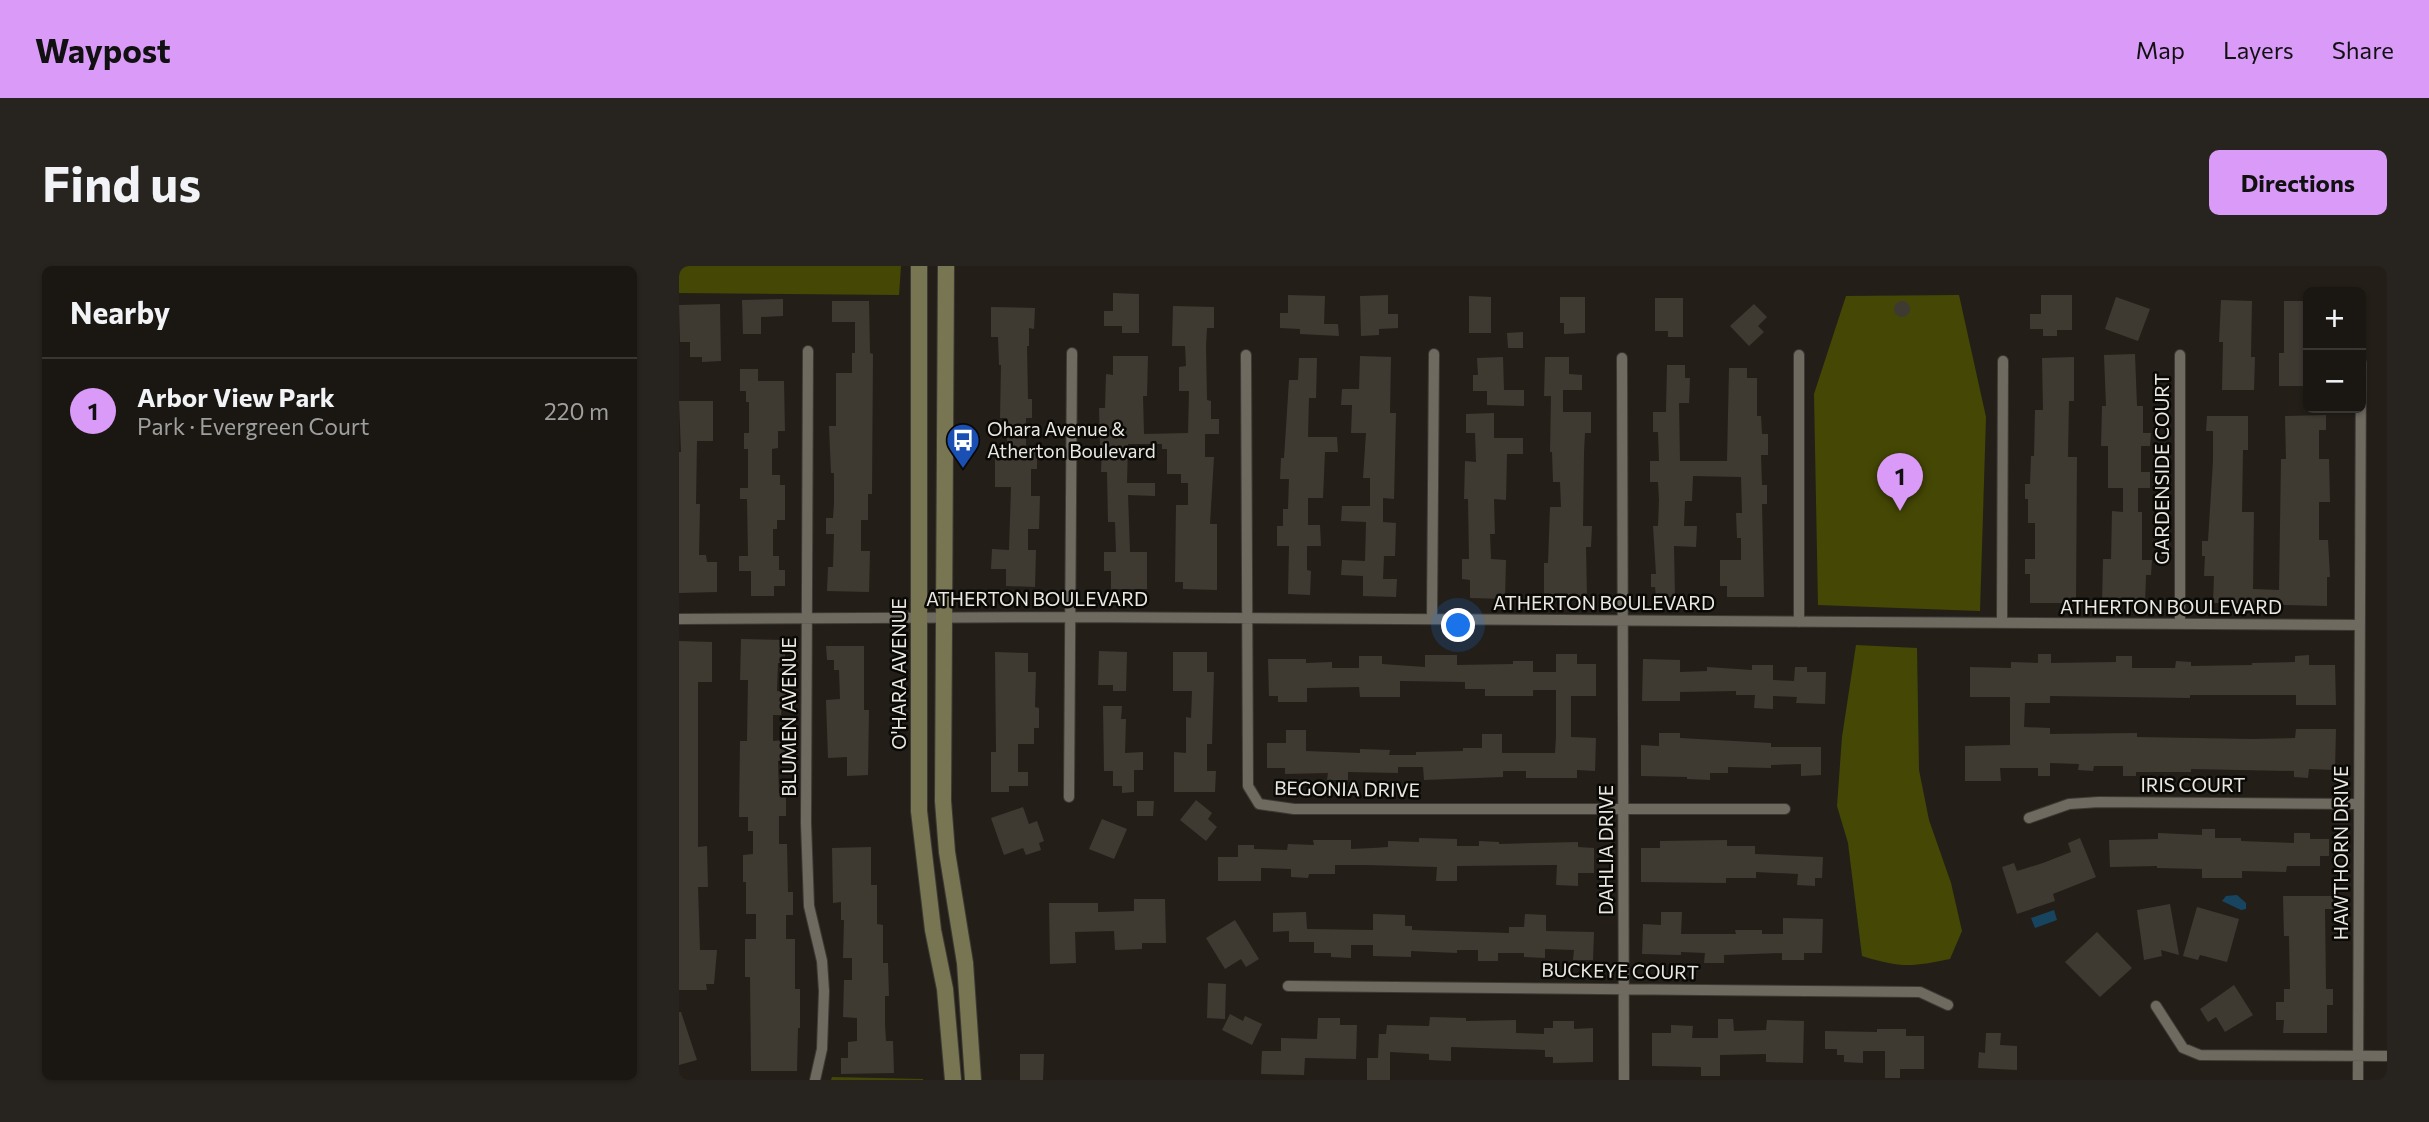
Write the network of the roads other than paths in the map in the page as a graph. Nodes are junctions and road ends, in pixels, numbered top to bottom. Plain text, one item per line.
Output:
1 (919, 266) edge
2 (946, 266) edge
3 (808, 351) dead end
4 (1072, 353) dead end
5 (1434, 354) dead end
6 (1246, 355) dead end
7 (1799, 355) dead end
8 (2179, 355) dead end
9 (1622, 358) dead end
10 (2003, 361) dead end
11 (2361, 413) edge
12 (920, 616) junction
13 (943, 617) junction
14 (1069, 617) junction
15 (806, 618) junction
16 (1248, 618) junction
17 (679, 619) edge
18 (1432, 619) junction
19 (1624, 621) junction
20 (1799, 622) junction
21 (2002, 623) junction
22 (2179, 624) junction
23 (2360, 625) junction
24 (1069, 797) dead end
25 (2359, 804) junction
26 (1624, 807) junction
27 (1785, 809) dead end
28 (2029, 818) dead end
29 (1288, 986) dead end
30 (1624, 988) junction
31 (1948, 1005) dead end
32 (2156, 1006) dead end
33 (2358, 1055) junction
34 (2387, 1056) edge
35 (815, 1080) edge
36 (953, 1080) edge
37 (973, 1080) edge
38 (1624, 1080) edge
39 (2358, 1080) edge

1 - 12 main road, O'HARA AVENUE
2 - 13 main road
3 - 15 street, BLUMEN AVENUE
4 - 14 street
5 - 18 street
6 - 16 street
7 - 20 street
8 - 22 street, GARDENSIDE COURT
9 - 19 street, DAHLIA DRIVE
10 - 21 street
11 - 23 street, HAWTHORN DRIVE
12 - 13 street, ATHERTON BOULEVARD
12 - 15 street, ATHERTON BOULEVARD
12 - 36 main road, O'HARA AVENUE
13 - 14 street, ATHERTON BOULEVARD
13 - 37 main road
14 - 16 street, ATHERTON BOULEVARD
14 - 24 street
15 - 17 street, ATHERTON BOULEVARD
15 - 35 street, BLUMEN AVENUE
16 - 18 street, ATHERTON BOULEVARD
16 - 26 street, BEGONIA DRIVE
18 - 19 street, ATHERTON BOULEVARD
19 - 20 street, ATHERTON BOULEVARD
19 - 26 street, DAHLIA DRIVE
20 - 21 street, ATHERTON BOULEVARD
21 - 22 street, ATHERTON BOULEVARD
22 - 23 street, ATHERTON BOULEVARD
23 - 25 street, HAWTHORN DRIVE
25 - 28 street, IRIS COURT
25 - 33 street, HAWTHORN DRIVE
26 - 27 street
26 - 30 street, DAHLIA DRIVE
29 - 30 street, BUCKEYE COURT
30 - 31 street, BUCKEYE COURT
30 - 38 street, DAHLIA DRIVE
32 - 33 street
33 - 34 street
33 - 39 street, HAWTHORN DRIVE

